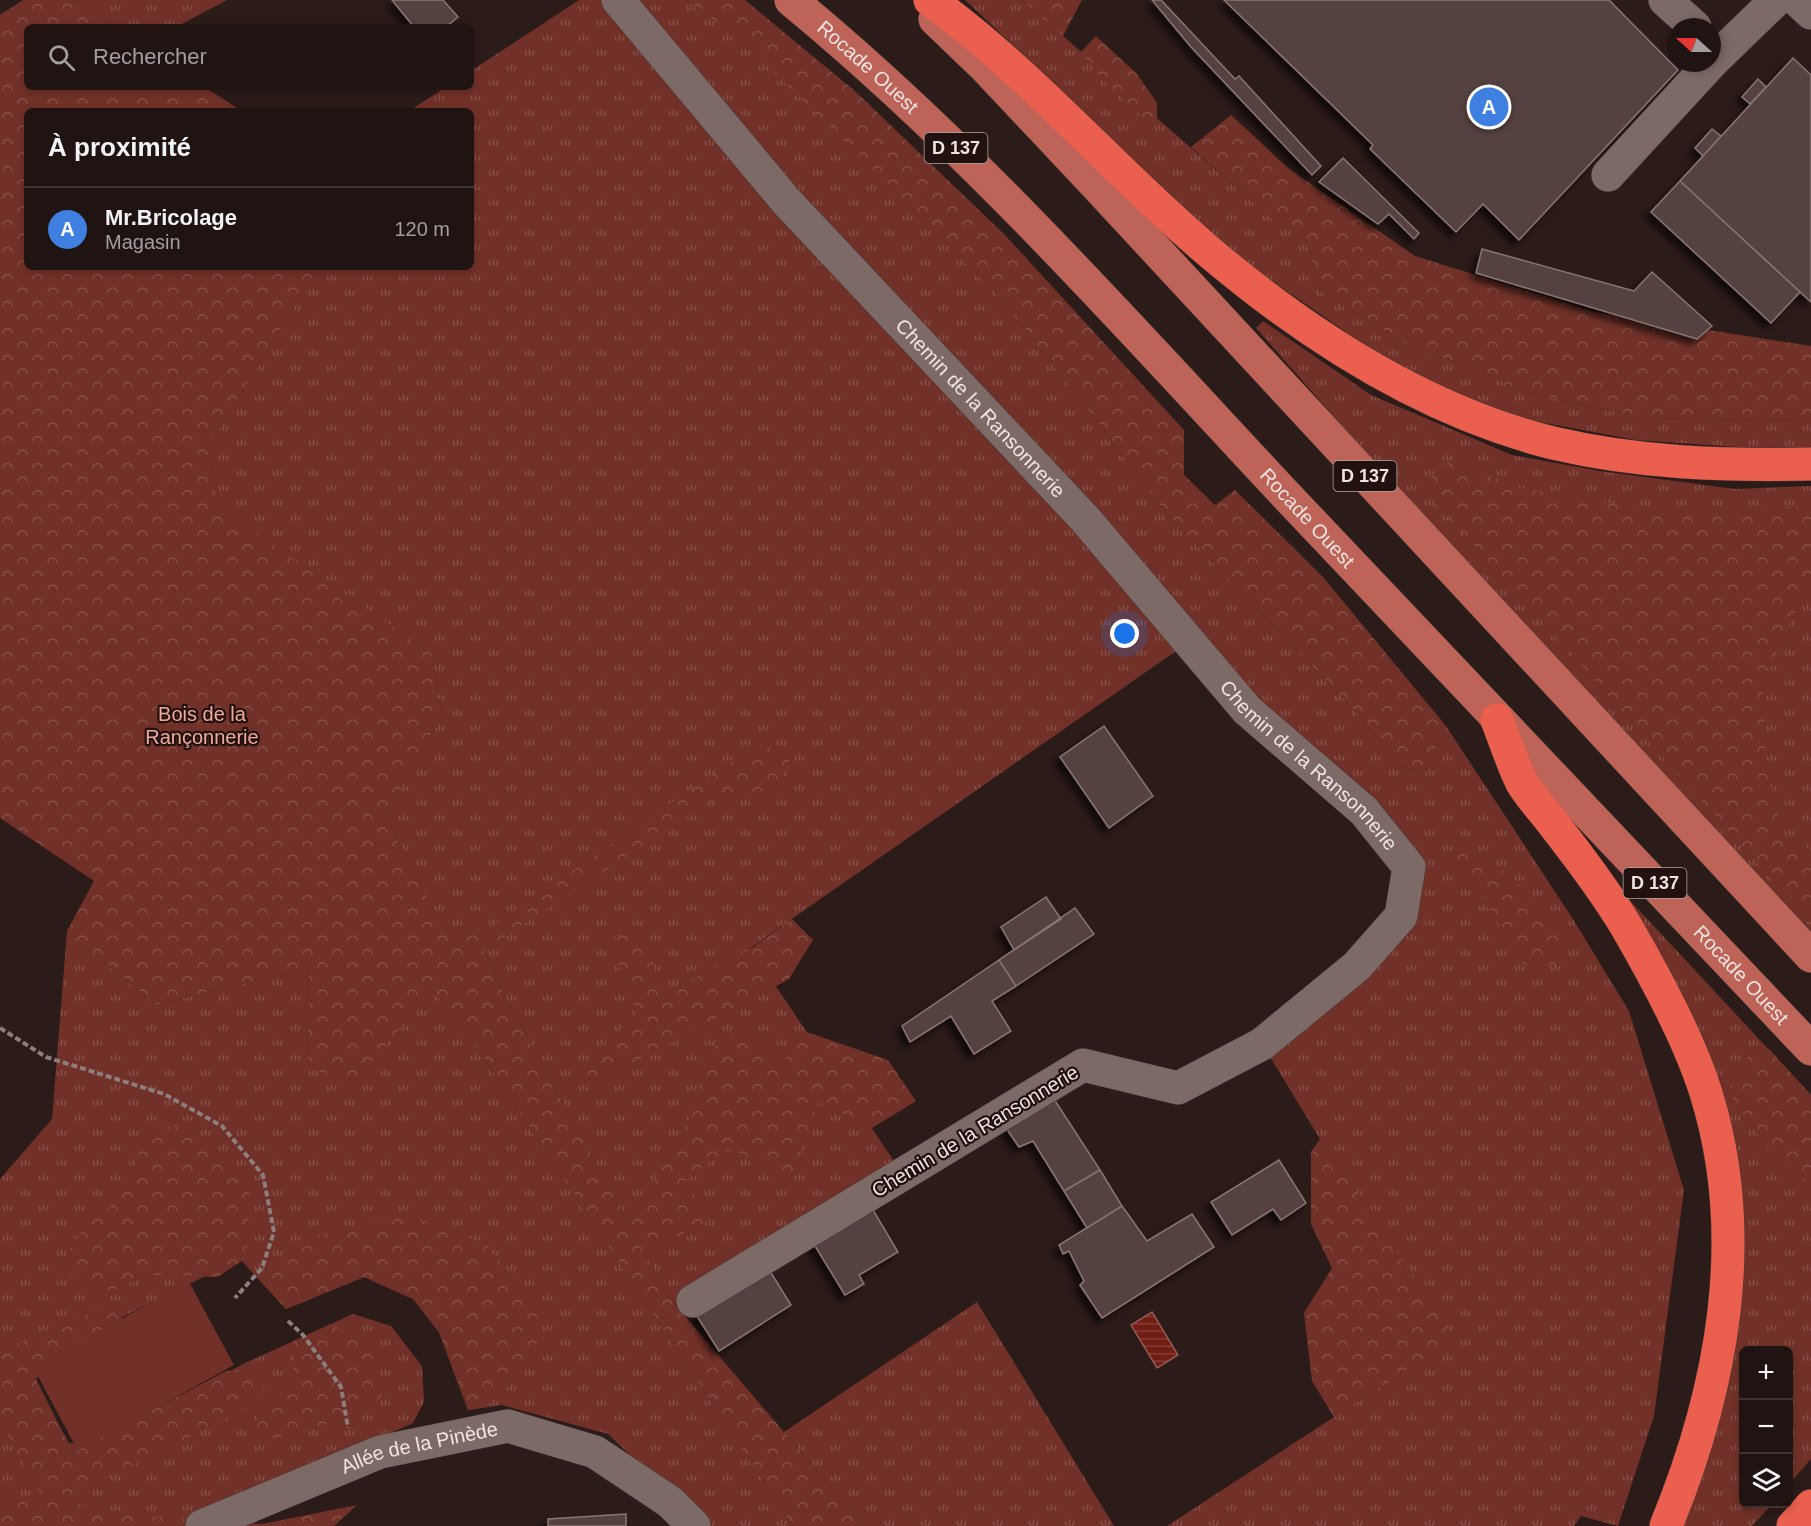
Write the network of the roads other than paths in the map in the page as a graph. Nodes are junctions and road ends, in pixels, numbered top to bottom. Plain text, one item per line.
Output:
1 (618, 0) edge
2 (791, 0) edge
3 (915, 0) edge
4 (930, 0) edge
5 (1665, 0) edge
6 (1776, 0) edge
7 (1797, 0) edge
8 (1811, 13) edge
9 (1685, 18) edge
10 (1721, 48) edge
11 (1698, 72) edge
12 (1608, 175) dead end
13 (1811, 464) edge
14 (1497, 720) junction
15 (1811, 956) edge
16 (1811, 1049) edge
17 (693, 1301) dead end
18 (1811, 1506) edge
19 (202, 1526) edge
20 (694, 1526) edge
21 (1666, 1526) edge
22 (1793, 1526) edge

1 - 17 street, Chemin de la Ransonnerie
2 - 14 main road, Rocade Ouest / D 137
3 - 15 main road, D 137
4 - 13 highway
5 - 9 street
6 - 10 street
7 - 8 street
11 - 12 street
14 - 16 main road, Rocade Ouest / D 137
14 - 21 highway
18 - 22 highway
19 - 20 street, Allée de la Pinède

